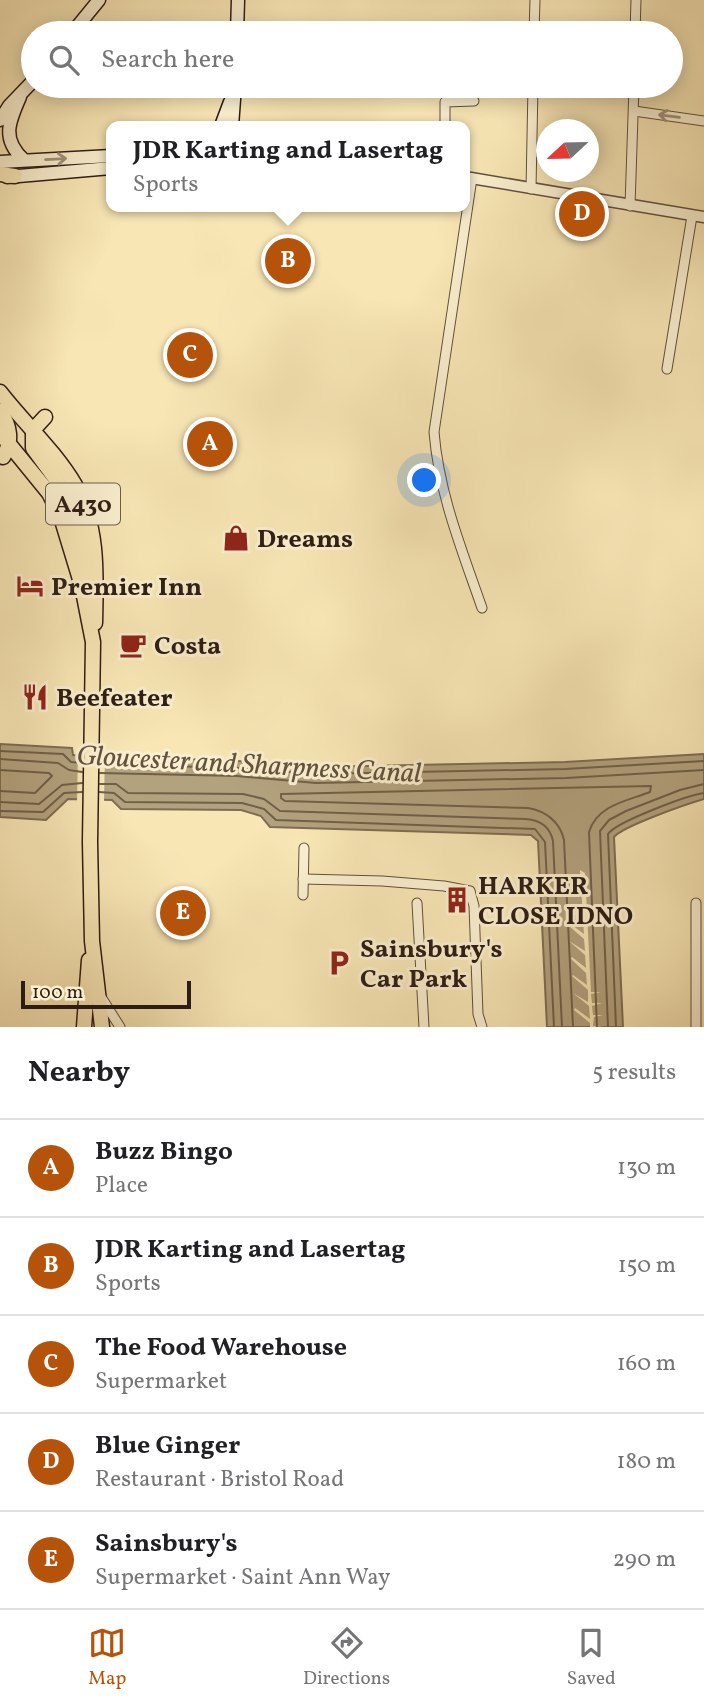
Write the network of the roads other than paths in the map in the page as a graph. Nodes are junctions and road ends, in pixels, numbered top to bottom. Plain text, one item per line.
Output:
1 (99, 0) edge
2 (238, 0) edge
3 (535, 0) edge
4 (636, 0) edge
5 (82, 21) edge
6 (237, 21) edge
7 (534, 21) edge
8 (635, 21) edge
9 (20, 97) joint
10 (231, 98) edge
11 (234, 98) edge
12 (533, 98) edge
13 (634, 98) edge
14 (474, 101) dead end
15 (634, 111) junction
16 (0, 120) edge
17 (223, 121) edge
18 (232, 121) edge
19 (445, 121) edge
20 (704, 121) edge
21 (106, 156) edge
22 (24, 160) junction
23 (0, 162) edge
24 (106, 168) edge
25 (4, 177) edge
26 (470, 177) edge
27 (531, 188) junction
28 (630, 206) junction
29 (463, 212) edge
30 (698, 217) edge
31 (667, 369) dead end
32 (0, 392) edge
33 (0, 411) edge
34 (45, 417) dead end
35 (32, 432) junction
36 (4, 443) edge
37 (482, 608) dead end
38 (88, 621) junction
39 (93, 642) junction
40 (304, 848) dead end
41 (303, 879) junction
42 (303, 895) dead end
43 (417, 903) dead end
44 (696, 904) dead end
45 (92, 942) junction
46 (97, 989) junction
47 (84, 1027) edge
48 (102, 1027) edge
49 (120, 1027) edge
50 (424, 1027) edge
51 (482, 1027) edge
52 (696, 1027) edge

1 - 5 main road
2 - 6 main road
3 - 7 street
4 - 8 street
9 - 16 main road
9 - 22 main road
10 - 17 main road
11 - 18 main road
12 - 27 street
13 - 15 street
14 - 19 street
20 -> 15 street
15 - 28 street
22 -> 21 main road
22 - 23 main road
24 - 25 main road
26 - 27 street
27 - 28 street
28 - 30 street
29 - 37 street
30 - 31 street
32 - 35 main road, A430
33 - 36 main road
34 - 35 main road
35 - 36 street
35 - 36 street
35 - 38 main road
35 - 39 main road, A430
36 - 38 main road, A430
38 - 39 main road, A430
39 - 45 main road, A430
40 - 41 street
41 - 42 street
41 - 51 street
43 - 50 street
44 - 52 street
45 - 46 main road, A430
45 - 47 main road
46 - 48 main road, A430
46 - 49 street

